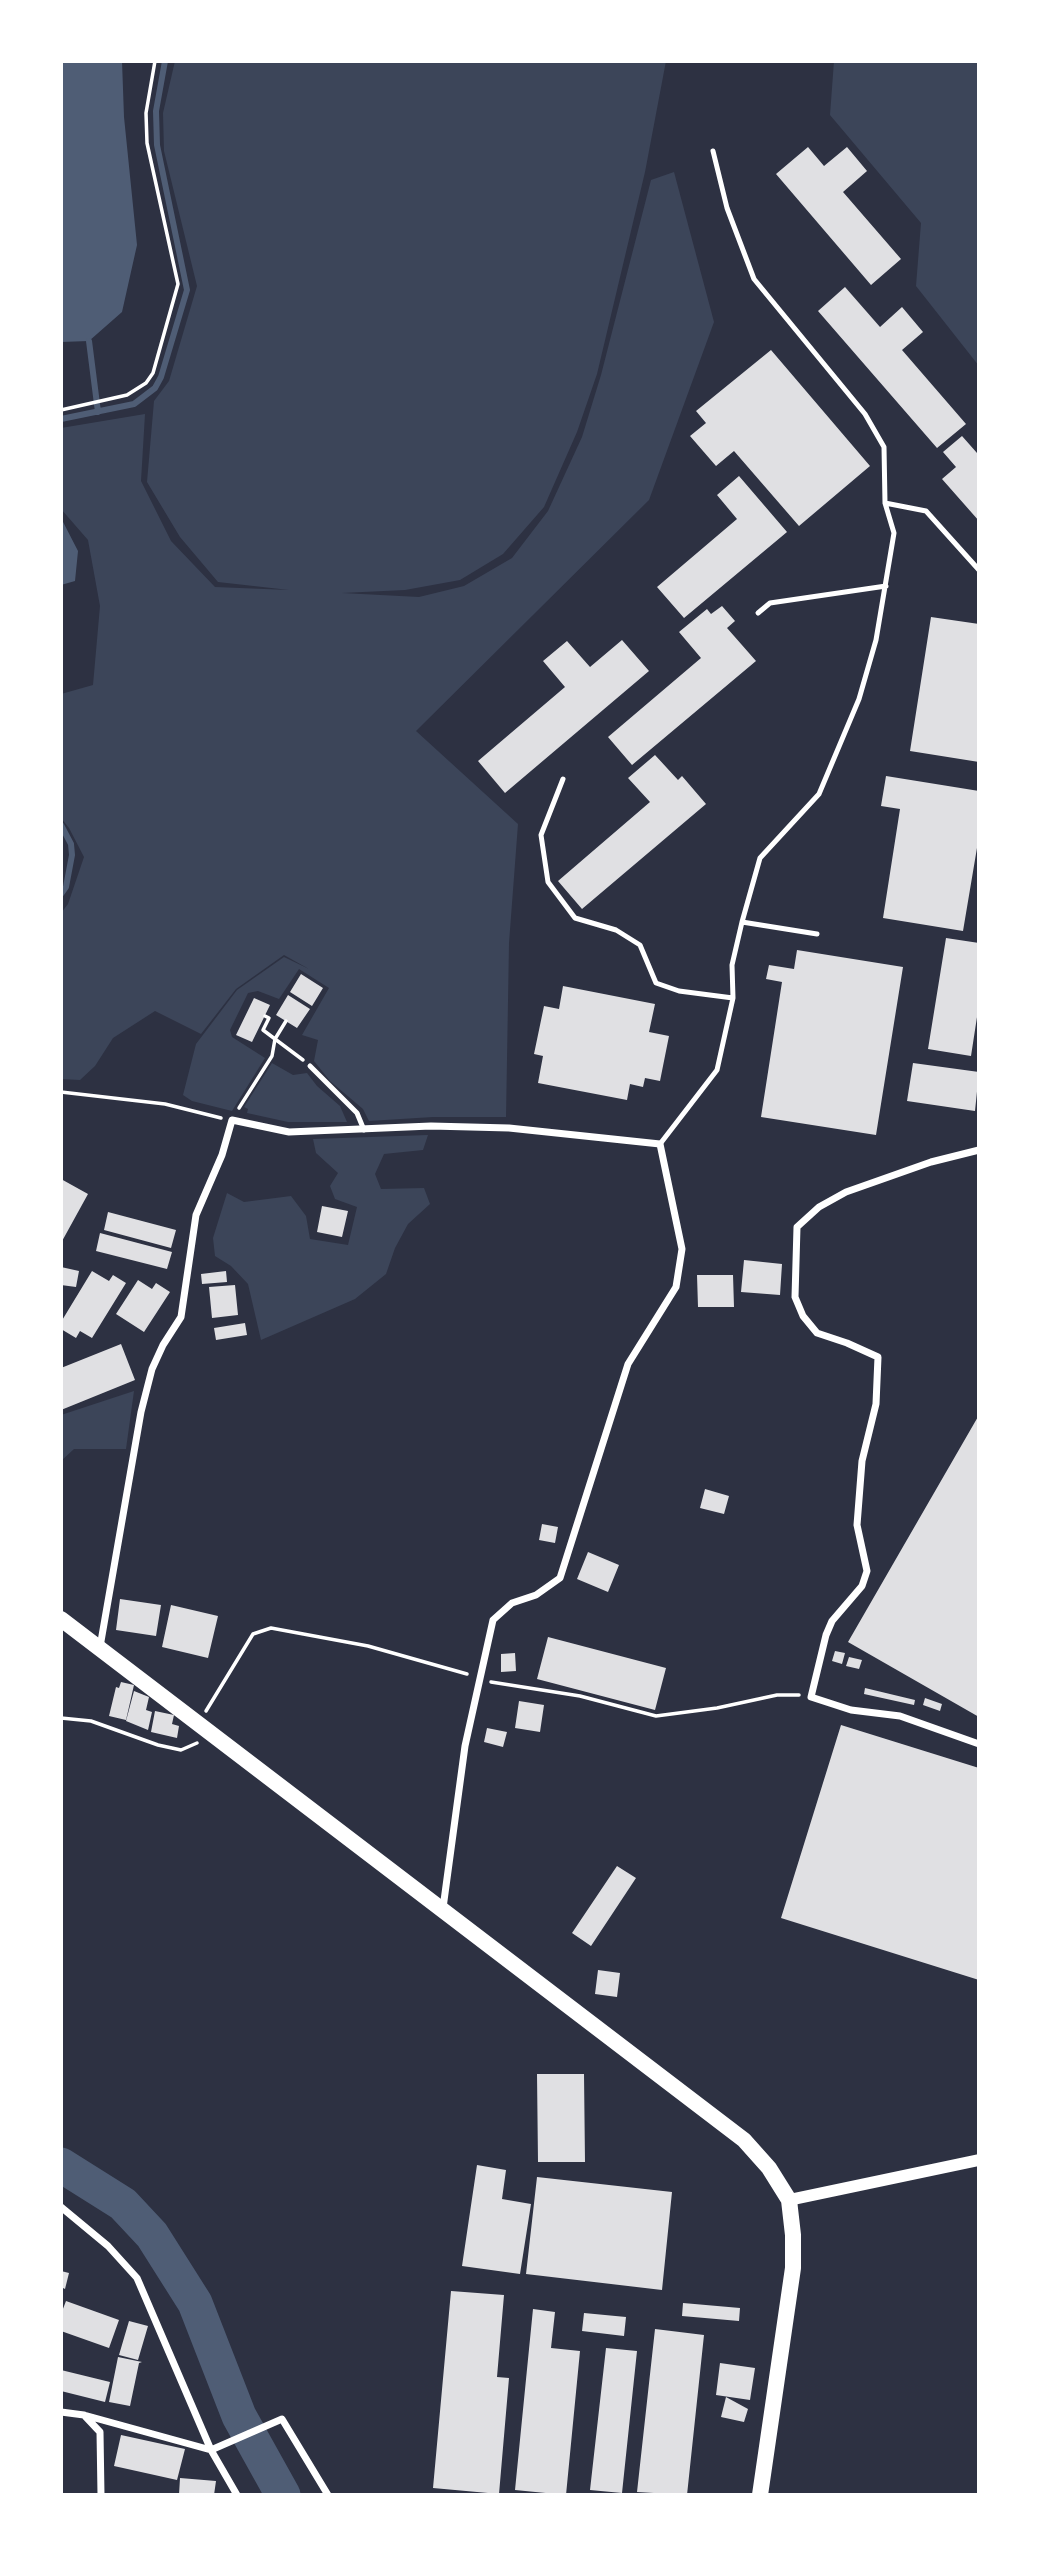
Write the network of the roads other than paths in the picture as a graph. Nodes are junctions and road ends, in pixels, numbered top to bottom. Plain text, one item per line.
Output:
1 (713, 151) dead end
2 (885, 503) junction
3 (979, 570) edge
4 (886, 586) junction
5 (758, 613) dead end
6 (563, 779) dead end
7 (742, 922) junction
8 (817, 934) dead end
9 (733, 998) junction
10 (310, 1066) road end
11 (364, 1130) junction
12 (660, 1144) junction
13 (979, 1150) edge
14 (61, 1619) edge
15 (100, 1648) junction
16 (979, 1744) edge
17 (443, 1912) junction
18 (979, 2160) edge
19 (789, 2200) junction
20 (61, 2207) edge
21 (61, 2412) edge
22 (84, 2415) junction
23 (211, 2450) junction
24 (101, 2495) edge
25 (237, 2495) edge
26 (328, 2495) edge
27 (760, 2495) edge

1 - 2 lane
2 - 3 lane
2 - 4 lane
4 - 5 lane
4 - 7 lane
6 - 9 lane
7 - 8 lane
7 - 9 lane
9 - 12 lane
10 - 11 lane
11 - 12 street
11 - 15 street
12 - 17 street
13 - 16 street
14 - 15 main road
15 - 17 main road
17 - 19 main road
18 - 19 street
19 - 27 main road
20 - 23 street
21 - 22 street
22 - 23 street
22 - 24 street
23 - 25 street
23 - 26 street

